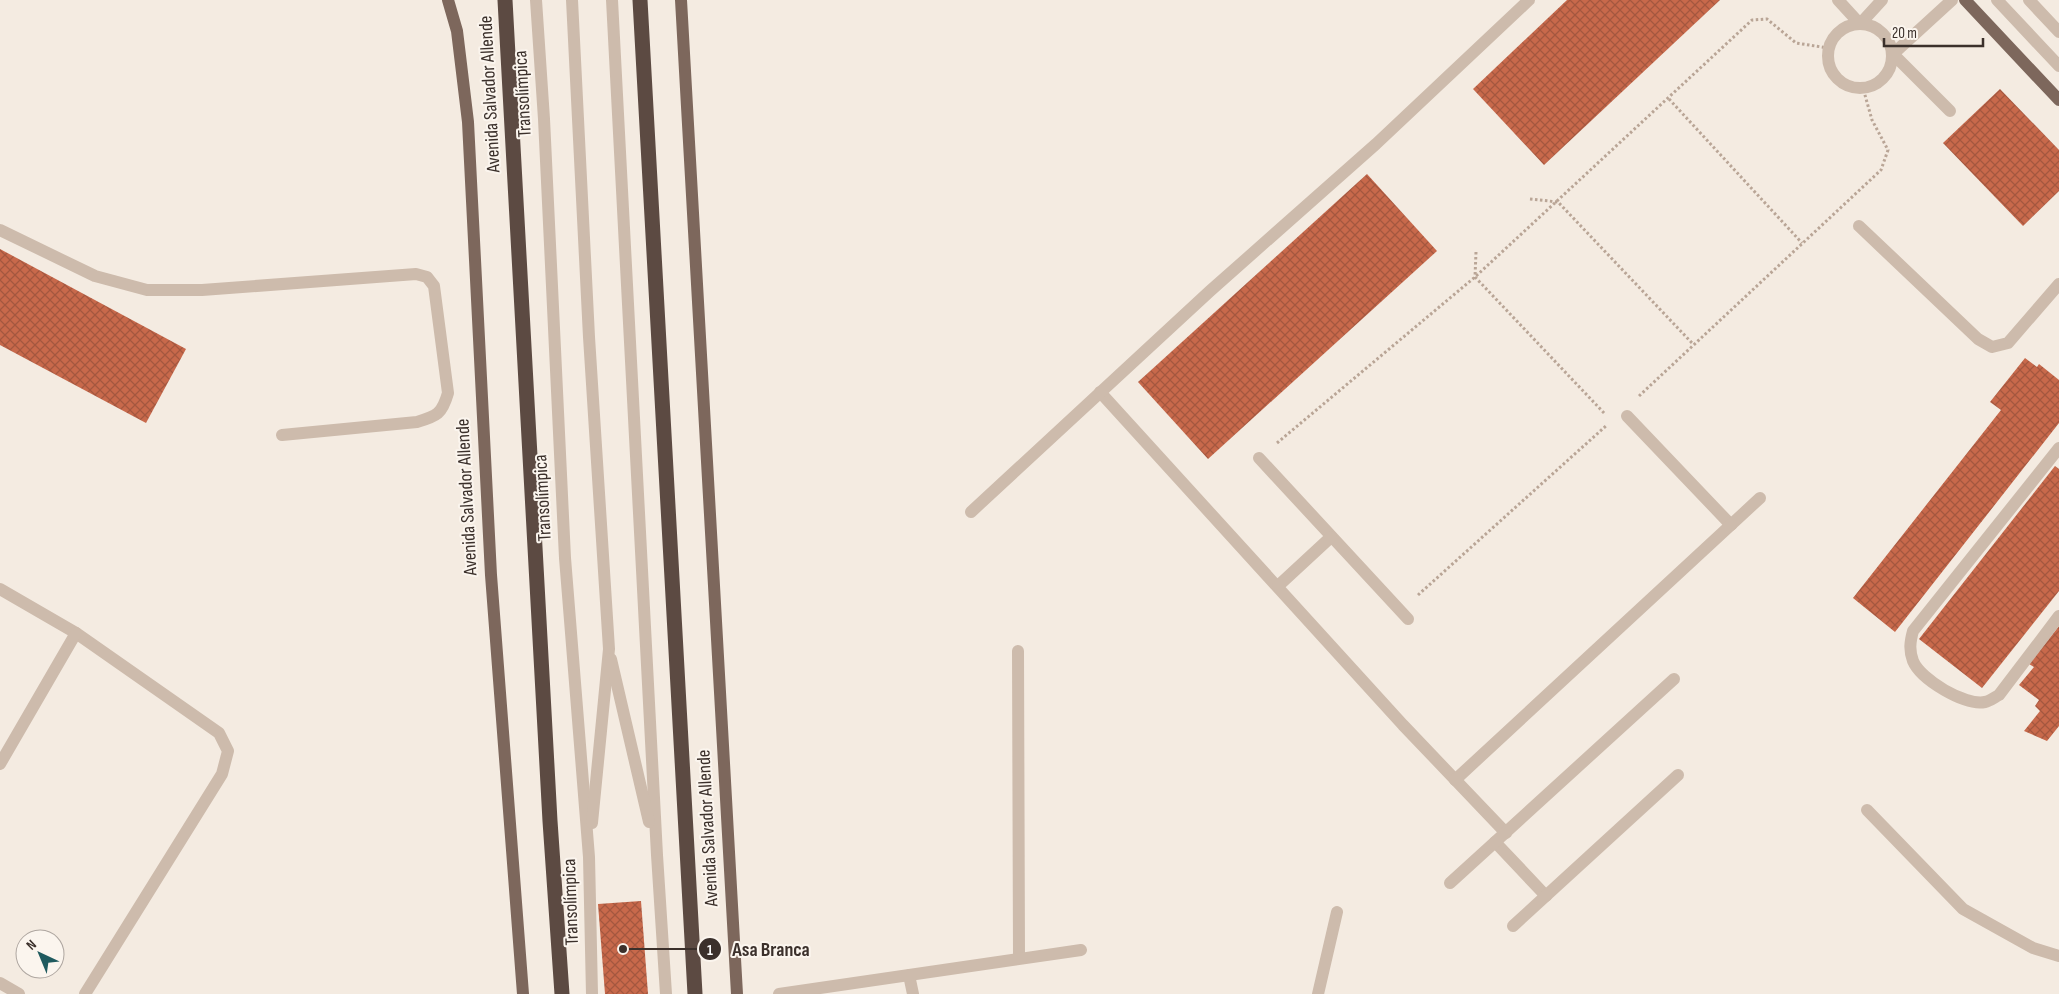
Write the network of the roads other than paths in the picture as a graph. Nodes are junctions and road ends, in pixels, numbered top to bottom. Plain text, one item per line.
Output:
1 (448, 0) edge
2 (505, 0) edge
3 (536, 0) edge
4 (572, 0) edge
5 (612, 0) edge
6 (640, 0) edge
7 (681, 0) edge
8 (1529, 0) edge
9 (1838, 0) edge
10 (1882, 0) edge
11 (1952, 0) edge
12 (1965, 0) edge
13 (1997, 0) edge
14 (2029, 0) edge
15 (1860, 24) junction
16 (2059, 32) edge
17 (1893, 54) junction
18 (2059, 66) edge
19 (2059, 100) edge
20 (1950, 111) dead end
21 (1859, 226) dead end
22 (0, 230) edge
23 (2059, 284) edge
24 (1100, 392) junction
25 (1627, 416) dead end
26 (282, 435) dead end
27 (2059, 448) edge
28 (1259, 458) road end
29 (1760, 498) dead end
30 (970, 512) dead end
31 (1731, 525) junction
32 (1331, 537) junction
33 (1278, 586) junction
34 (0, 590) edge
35 (1404, 615) road end
36 (2059, 616) edge
37 (76, 633) junction
38 (609, 649) junction
39 (1018, 651) dead end
40 (1674, 679) dead end
41 (0, 764) edge
42 (1678, 775) dead end
43 (1455, 780) junction
44 (1867, 810) dead end
45 (1506, 833) junction
46 (1495, 842) junction
47 (657, 855) junction
48 (589, 857) junction
49 (1450, 883) dead end
50 (1546, 896) junction
51 (1337, 912) dead end
52 (1513, 926) dead end
53 (1081, 950) dead end
54 (2059, 956) edge
55 (1019, 958) junction
56 (909, 976) junction
57 (0, 983) edge
58 (19, 994) edge
59 (85, 994) edge
60 (523, 994) edge
61 (562, 994) edge
62 (592, 994) edge
63 (666, 994) edge
64 (695, 994) edge
65 (737, 994) edge
66 (779, 994) edge
67 (913, 994) edge
68 (1318, 994) edge

1 - 60 main road, Avenida Salvador Allende
2 - 61 highway, Avenida Salvador Allende
3 - 48 street, Transolímpica
4 - 38 street
5 - 47 street
6 - 64 highway, Avenida Salvador Allende
7 - 65 main road, Avenida Salvador Allende
8 - 24 street
9 - 15 street
10 - 15 street
11 - 17 street
12 - 19 main road
13 - 18 street
14 - 16 street
15 - 17 street
15 - 17 street
17 - 20 street
21 - 23 street
22 - 26 street
24 - 30 street
24 - 33 street
25 - 31 street
27 - 36 street
28 - 32 street
29 - 31 street
31 - 43 street
32 - 33 street
32 - 35 street
33 - 43 street
34 - 37 street
37 - 41 street
37 - 59 street
38 - 47 street
38 - 48 street
39 - 55 street
40 - 45 street
42 - 50 street
43 - 45 street
44 - 54 street
45 - 46 street
46 - 49 street
46 - 50 street
47 - 63 street
48 - 62 street, Transolímpica
50 - 52 street
51 - 68 street
53 - 55 street
55 - 56 street
56 - 66 street
56 - 67 street
57 - 58 street

